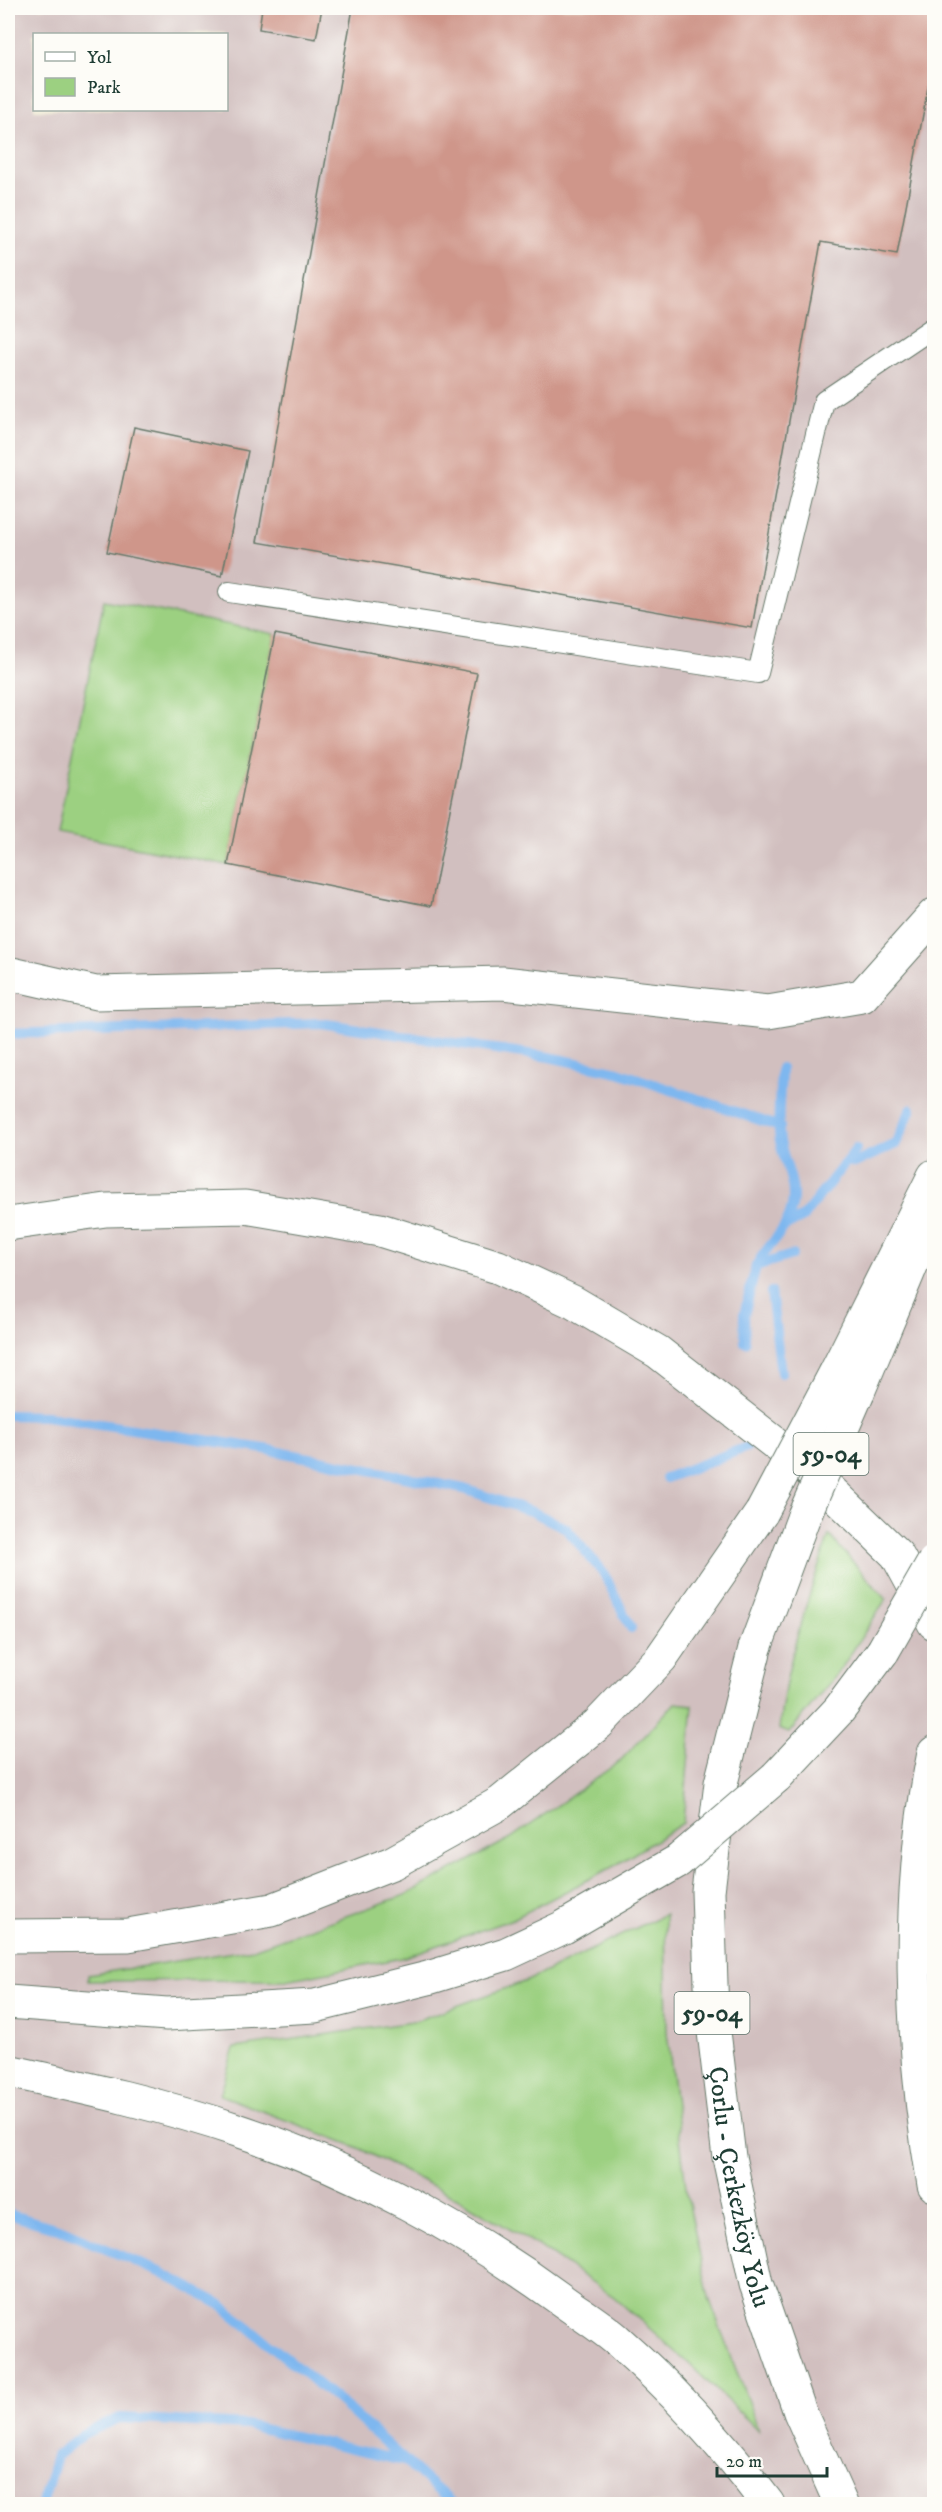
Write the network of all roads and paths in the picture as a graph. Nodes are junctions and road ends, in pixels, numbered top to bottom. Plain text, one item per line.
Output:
1 (934, 327) edge
2 (229, 592) dead end
3 (934, 915) edge
4 (8, 973) edge
5 (934, 1176) edge
6 (934, 1211) edge
7 (8, 1224) edge
8 (847, 1382) junction
9 (934, 1562) edge
10 (934, 1623) edge
11 (934, 1754) edge
12 (8, 1936) edge
13 (8, 2002) edge
14 (8, 2071) edge
15 (934, 2185) edge
16 (768, 2505) edge
17 (841, 2505) edge

1 - 2 lane
3 - 4 main road
5 - 8 main road
6 - 8 main road, Çorlu - Çerkezköy Yolu / 59-04
7 - 10 main road
8 - 12 main road, bridge
8 - 17 main road, Çorlu - Çerkezköy Yolu / 59-04, bridge
9 - 13 main road, bridge
11 - 15 main road
14 - 16 main road

